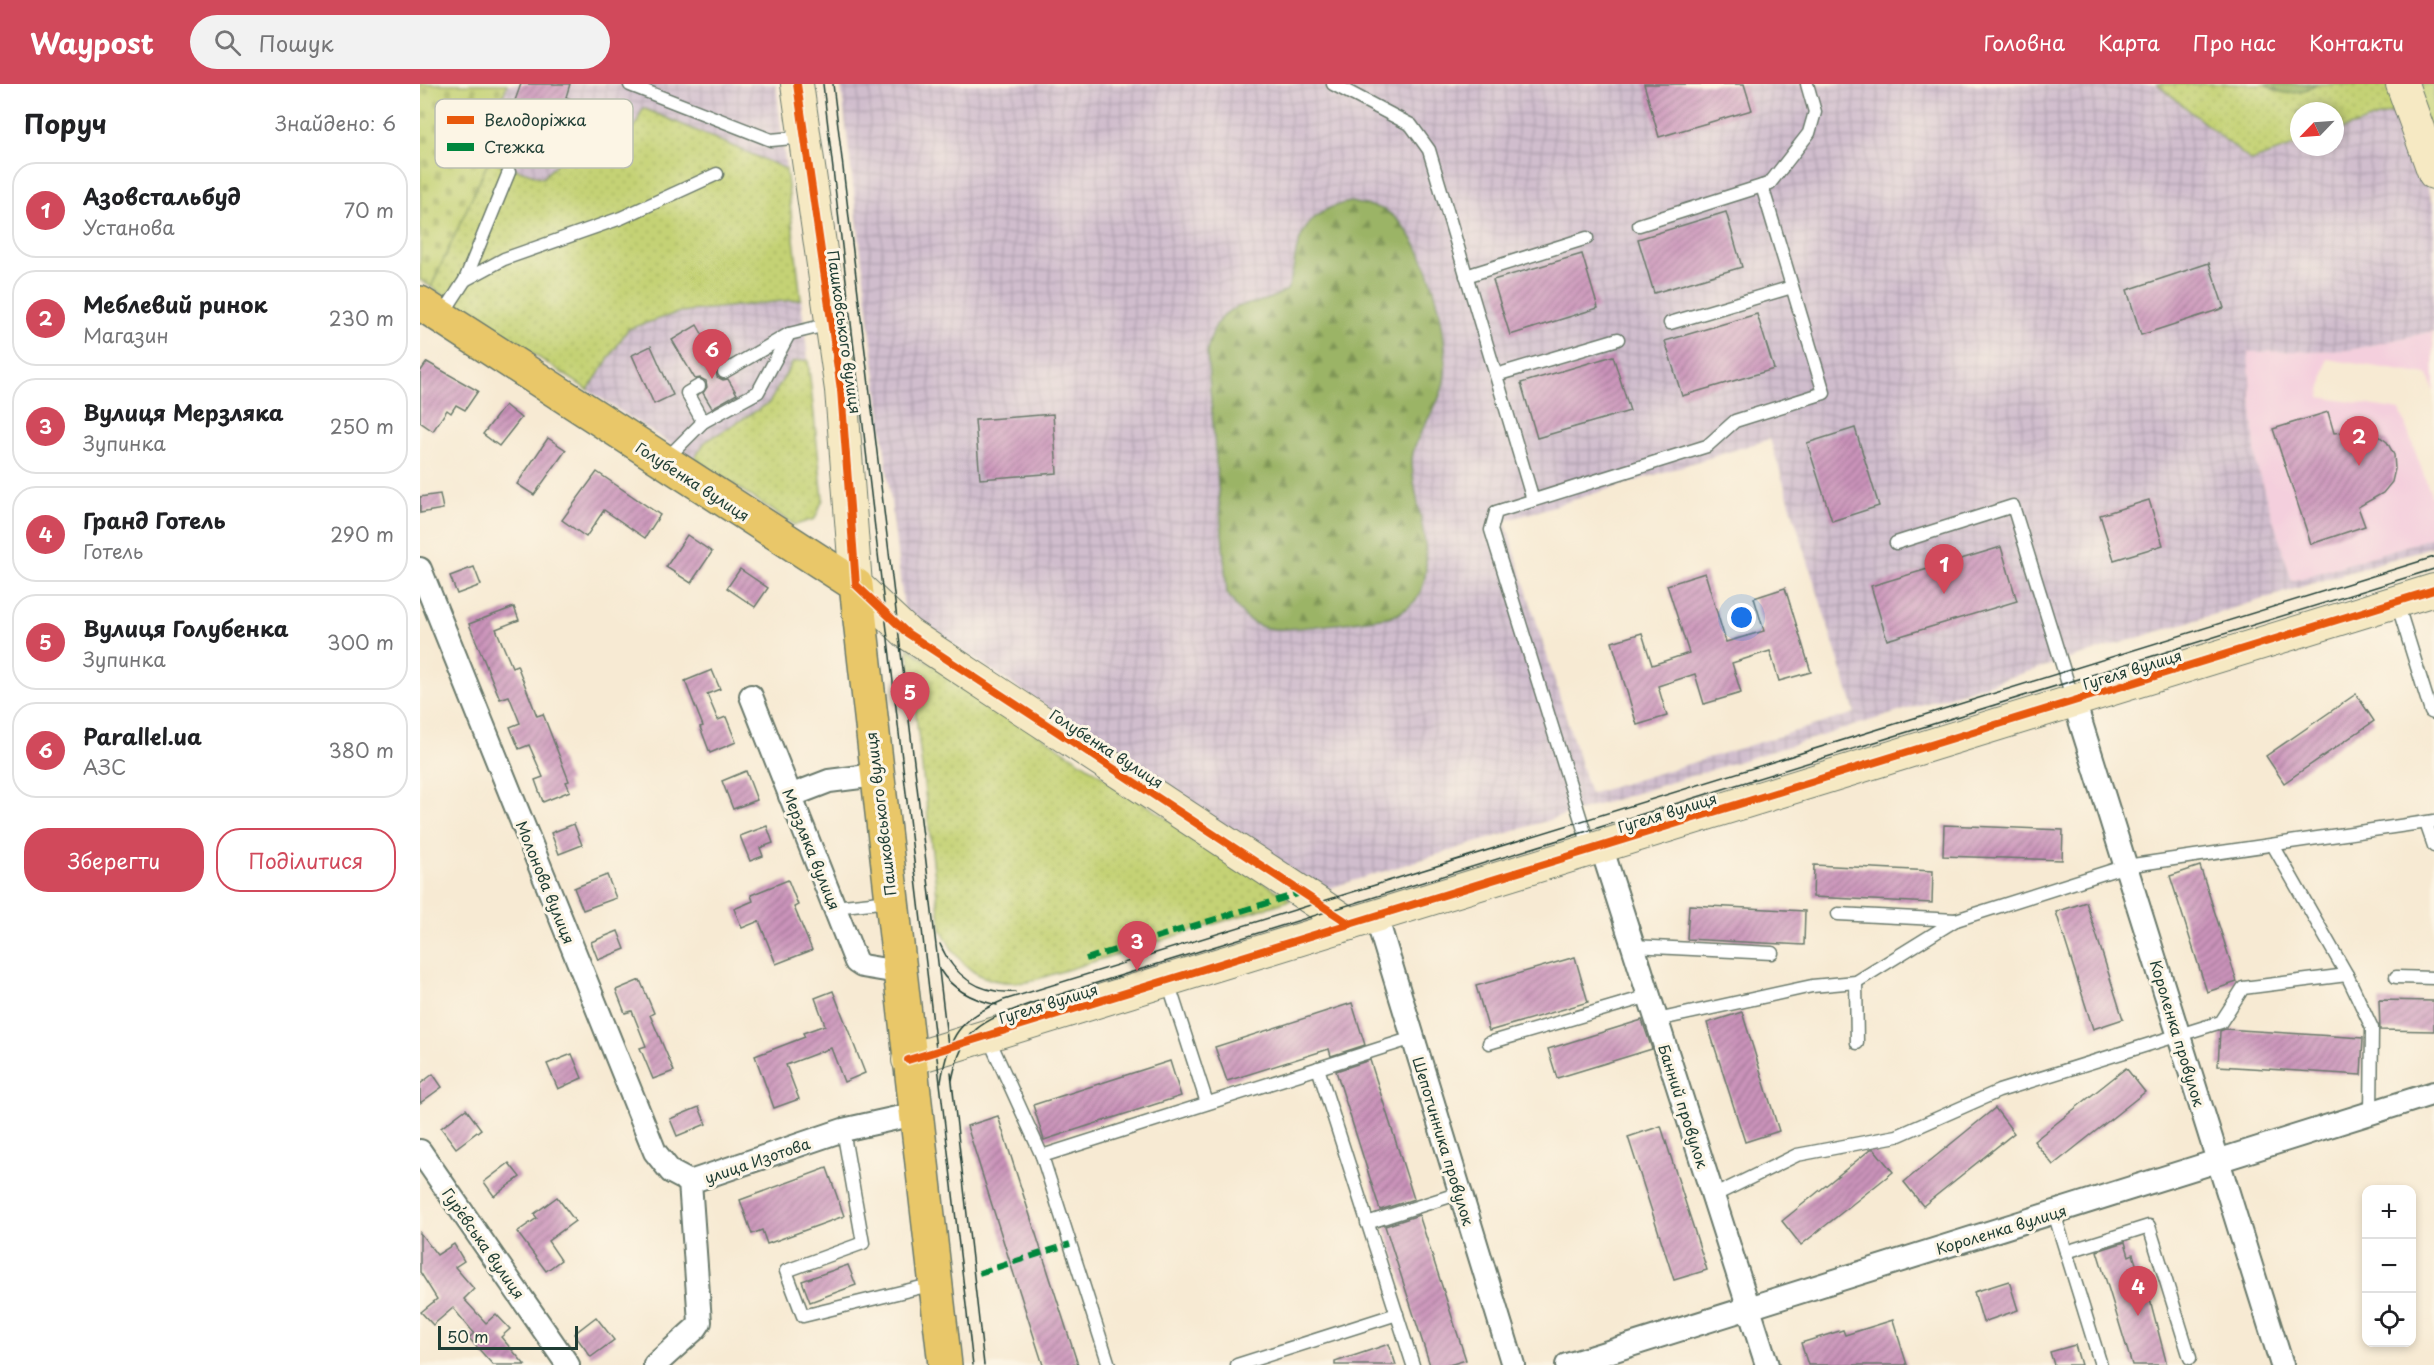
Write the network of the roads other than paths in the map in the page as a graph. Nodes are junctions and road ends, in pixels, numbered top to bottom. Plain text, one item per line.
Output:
1 (797, 84) edge
2 (1333, 84) edge
3 (1807, 84) edge
4 (2402, 84) edge
5 (630, 85) edge
6 (803, 137) junction
7 (509, 172) dead end
8 (2434, 173) edge
9 (717, 174) dead end
10 (1762, 186) junction
11 (1639, 225) dead end
12 (1587, 238) dead end
13 (1466, 276) junction
14 (465, 280) junction
15 (1792, 287) junction
16 (431, 310) edge
17 (1670, 323) dead end
18 (832, 324) junction
19 (789, 334) junction
20 (1618, 339) dead end
21 (724, 372) dead end
22 (1496, 375) junction
23 (699, 386) dead end
24 (703, 422) junction
25 (664, 462) junction
26 (1533, 500) junction
27 (1896, 543) dead end
28 (420, 569) edge
29 (856, 585) junction
30 (2434, 590) edge
31 (2397, 601) junction
32 (751, 696) dead end
33 (2074, 701) junction
34 (2434, 713) edge
35 (876, 775) junction
36 (790, 796) junction
37 (2430, 822) edge
38 (2272, 845) junction
39 (2434, 846) edge
40 (1596, 848) junction
41 (2126, 866) junction
42 (890, 900) junction
43 (834, 907) junction
44 (1838, 914) dead end
45 (1363, 920) junction
46 (1956, 920) junction
47 (1633, 946) junction
48 (1772, 953) dead end
49 (898, 972) junction
50 (2347, 975) junction
51 (2396, 977) dead end
52 (2434, 978) edge
53 (1167, 980) junction
54 (1856, 982) junction
55 (1649, 996) junction
56 (1657, 1020) junction
57 (2179, 1035) junction
58 (987, 1036) junction
59 (1413, 1038) junction
60 (1489, 1043) dead end
61 (1857, 1043) dead end
62 (908, 1060) junction
63 (1318, 1068) junction
64 (2434, 1093) edge
65 (1207, 1104) junction
66 (2371, 1113) junction
67 (915, 1114) junction
68 (843, 1130) junction
69 (420, 1151) edge
70 (1042, 1156) junction
71 (2218, 1161) junction
72 (690, 1182) junction
73 (1460, 1193) junction
74 (1713, 1196) junction
75 (2054, 1213) junction
76 (1367, 1223) junction
77 (2066, 1252) junction
78 (935, 1284) junction
79 (1749, 1308) junction
80 (1397, 1314) junction
81 (2190, 1358) dead end
82 (568, 1365) edge
83 (655, 1365) edge
84 (945, 1365) edge
85 (1109, 1365) edge
86 (1237, 1365) edge
87 (1413, 1365) edge
88 (1513, 1365) edge
89 (1567, 1365) edge
90 (1767, 1365) edge
91 (2101, 1365) edge
92 (2282, 1365) edge

1 - 6 street, Пашковського вулиця
2 - 13 lane
3 - 10 lane
4 - 8 street
5 - 6 lane
6 - 18 street, Пашковського вулиця
7 - 14 lane
9 - 14 lane
10 - 11 lane
10 - 15 lane
12 - 13 lane
13 - 22 lane
14 - 16 lane
15 - 17 lane
15 - 26 lane
16 - 25 highway, Голубенка вулиця
18 - 19 lane
18 - 29 street, Пашковського вулиця
19 - 21 lane
19 - 24 lane
20 - 22 lane
22 - 26 lane
23 - 24 lane
24 - 25 lane
25 - 29 highway, Голубенка вулиця
26 - 40 lane
27 - 33 lane
28 - 72 street, Молонова вулиця
29 - 35 highway, Пашковського вулиця
29 - 45 street, Голубенка вулиця
30 - 31 street, Гугеля вулиця
31 - 33 street, Гугеля вулиця
31 - 34 lane
32 - 36 street, Мерзляка вулиця
33 - 40 street, Гугеля вулиця
33 - 41 street, Короленка провулок
35 - 36 street
35 - 42 highway, Пашковського вулиця
36 - 43 street, Мерзляка вулиця
37 - 38 lane
37 - 39 lane
38 - 41 lane
38 - 50 lane
40 - 45 street, Гугеля вулиця
40 - 47 street, Банний провулок
41 - 46 lane
41 - 57 street, Короленка провулок
42 - 43 lane
42 - 49 highway, Пашковського вулиця
43 - 49 street, Мерзляка вулиця
44 - 46 lane
45 - 53 street, Гугеля вулиця
45 - 59 street, Шепотинника провулок
46 - 54 lane
47 - 48 lane
47 - 55 street, Банний провулок
49 - 62 highway, Пашковського вулиця
50 - 57 lane
50 - 66 lane
51 - 52 lane
53 - 58 street, Гугеля вулиця
53 - 65 lane
54 - 56 lane
54 - 61 lane
55 - 56 street, Банний провулок
55 - 60 lane
56 - 74 street, Банний провулок
57 - 71 street, Короленка провулок
57 - 74 lane
58 - 62 street, Гугеля вулиця
58 - 70 lane
59 - 63 lane
59 - 73 street, Шепотинника провулок
62 - 67 highway, Пашковського вулиця
63 - 65 lane
63 - 76 lane
64 - 66 street, Короленка вулиця
65 - 70 lane
66 - 71 street, Короленка вулиця
67 - 68 street, улица Изотова
67 - 78 highway, Пашковського вулиця
68 - 72 street, улица Изотова
68 - 78 lane
69 - 82 street, Гур’євська вулиця
70 - 85 lane
71 - 75 street, Короленка вулиця
71 - 92 street, Короленка провулок
72 - 83 street, улица Изотова
73 - 76 lane
73 - 88 street, Шепотинника провулок
74 - 79 street, Банний провулок
75 - 77 lane
75 - 79 street, Короленка вулиця
76 - 80 lane
77 - 81 lane
77 - 91 lane
78 - 84 highway, Пашковського вулиця
79 - 89 street, Короленка вулиця
79 - 90 street, Банний провулок
80 - 86 lane
80 - 87 lane

